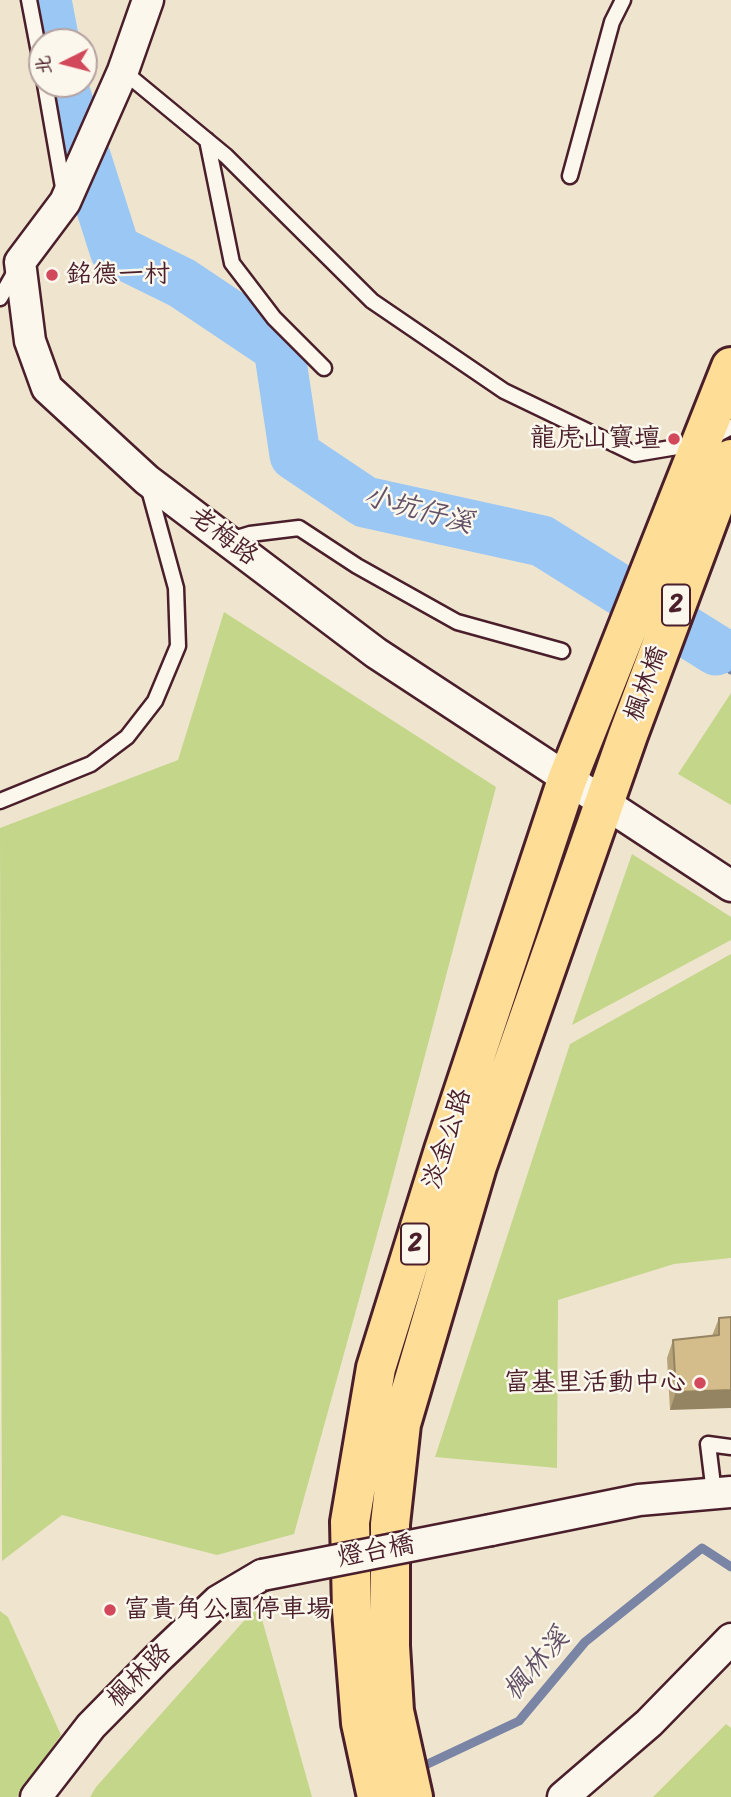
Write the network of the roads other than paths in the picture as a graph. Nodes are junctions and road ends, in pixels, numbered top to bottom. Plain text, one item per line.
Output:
1 (29, 0) edge
2 (148, 0) edge
3 (623, 0) edge
4 (34, 28) edge
5 (123, 71) junction
6 (47, 98) edge
7 (207, 141) junction
8 (570, 176) dead end
9 (65, 202) junction
10 (20, 262) junction
11 (0, 298) edge
12 (731, 367) edge
13 (324, 368) dead end
14 (722, 451) edge
15 (147, 480) junction
16 (227, 541) junction
17 (562, 651) dead end
18 (588, 732) joint
19 (628, 735) joint
20 (567, 780) junction
21 (0, 801) edge
22 (605, 802) junction
23 (731, 886) edge
24 (731, 1447) edge
25 (722, 1492) edge
26 (262, 1574) joint
27 (731, 1639) edge
28 (377, 1717) junction
29 (36, 1797) edge
30 (377, 1797) edge
31 (413, 1797) edge
32 (564, 1797) edge

1 - 4 lane
2 - 5 street
3 - 8 lane
5 - 7 lane
5 - 9 street
6 - 9 lane
7 - 13 lane
7 - 14 lane
9 - 10 street
10 - 11 lane
10 - 15 street, 老梅路
12 - 14 main road, 2
14 - 18 main road, 楓林橋 / 2
14 - 19 main road, 楓林橋 / 2
15 - 16 street, 老梅路
15 - 21 lane
16 - 17 lane
16 - 20 street, 老梅路
18 - 20 main road, 淡金公路 / 2
19 - 22 main road, 淡金公路 / 2
20 - 22 street, 老梅路
20 - 28 main road, 淡金公路 / 2
22 - 23 street, 老梅路
22 - 28 main road, 淡金公路 / 2
24 - 25 lane
25 - 26 street, 燈台橋, bridge
26 - 29 street, 楓林路
27 - 32 street
28 - 30 main road, 2
28 - 31 main road, 2

